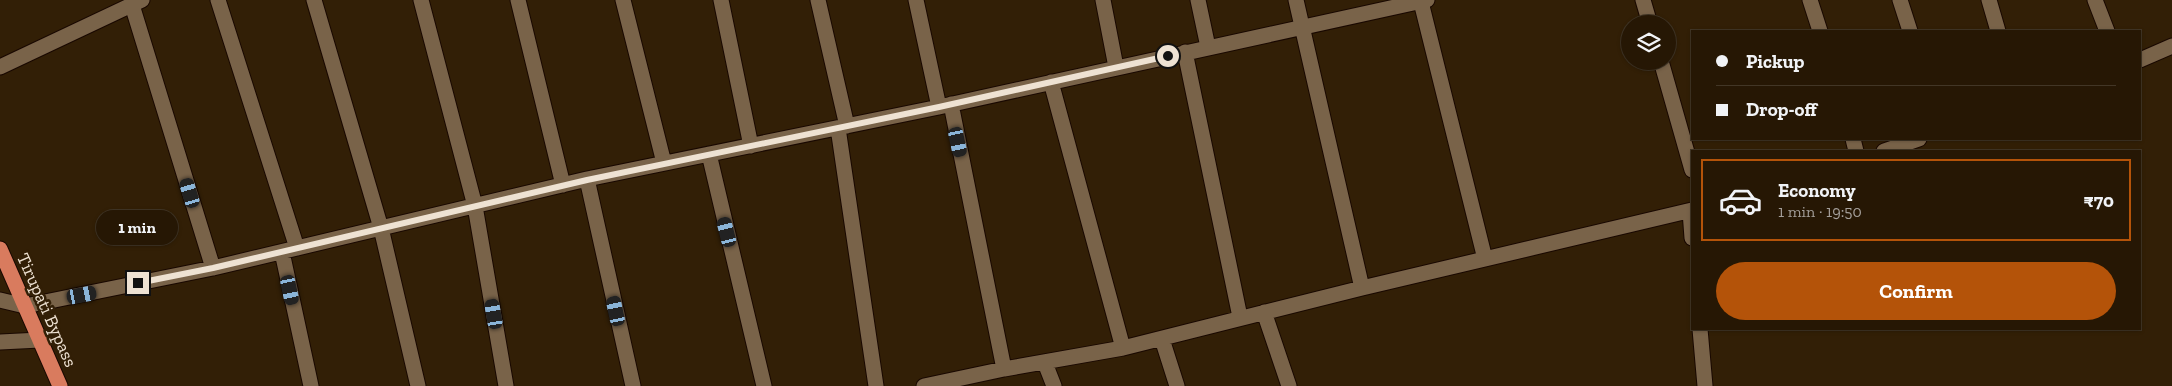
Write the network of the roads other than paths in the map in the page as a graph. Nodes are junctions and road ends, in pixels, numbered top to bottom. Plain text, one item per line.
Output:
1 (218, 0) edge
2 (314, 0) edge
3 (421, 0) edge
4 (518, 0) edge
5 (624, 0) edge
6 (721, 0) edge
7 (818, 0) edge
8 (916, 0) edge
9 (1103, 0) edge
10 (1198, 0) edge
11 (1296, 0) edge
12 (1643, 0) edge
13 (1810, 0) edge
14 (1900, 0) edge
15 (1989, 0) edge
16 (2095, 0) edge
17 (1424, 1) edge
18 (137, 2) edge
19 (1397, 4) edge
20 (1647, 15) edge
21 (1302, 28) junction
22 (1820, 30) edge
23 (1910, 30) edge
24 (1998, 30) edge
25 (2107, 30) edge
26 (2172, 46) edge
27 (1208, 47) junction
28 (1185, 52) junction
29 (2141, 60) edge
30 (0, 67) edge
31 (1116, 67) junction
32 (1664, 70) edge
33 (1051, 82) junction
34 (945, 106) junction
35 (843, 127) junction
36 (1916, 140) edge
37 (751, 146) junction
38 (1887, 150) edge
39 (709, 154) junction
40 (664, 164) junction
41 (1691, 166) edge
42 (587, 180) junction
43 (563, 185) junction
44 (475, 206) junction
45 (1691, 210) edge
46 (381, 228) junction
47 (297, 248) junction
48 (0, 249) edge
49 (282, 252) junction
50 (1485, 258) junction
51 (213, 268) junction
52 (1362, 288) junction
53 (0, 300) edge
54 (25, 306) junction
55 (1264, 312) junction
56 (1240, 317) junction
57 (1700, 330) edge
58 (1162, 339) junction
59 (40, 340) junction
60 (0, 342) edge
61 (1123, 348) junction
62 (1046, 363) junction
63 (1004, 369) junction
64 (60, 386) edge
65 (311, 386) edge
66 (418, 386) edge
67 (506, 386) edge
68 (633, 386) edge
69 (764, 386) edge
70 (876, 386) edge
71 (924, 386) edge
72 (1054, 386) edge
73 (1177, 386) edge
74 (1289, 386) edge
75 (1705, 386) edge

1 - 47 street
2 - 46 street
3 - 44 street
4 - 43 street
5 - 40 street
6 - 37 street
7 - 35 street
8 - 34 street
9 - 31 street
10 - 27 street
11 - 21 street
12 - 20 street
13 - 22 street
14 - 23 street
15 - 24 street
16 - 25 street
17 - 19 street
17 - 50 street
18 - 30 street
18 - 51 street
19 - 21 street
21 - 27 street
21 - 52 street
26 - 29 street
27 - 28 street
28 - 31 street
28 - 56 street
31 - 33 street
32 - 41 street
33 - 34 street
33 - 61 street
34 - 35 street
34 - 63 street
35 - 37 street
35 - 70 street
36 - 38 street
37 - 39 street
39 - 40 street
39 - 69 street
40 - 42 street
42 - 43 street
42 - 68 street
43 - 44 street
44 - 46 street
44 - 67 street
45 - 50 street
46 - 47 street
46 - 66 street
47 - 49 street
48 - 54 highway, Tirupati Bypass
49 - 51 street
49 - 65 street
50 - 52 street
51 - 54 street
52 - 55 street
53 - 54 street
54 - 59 highway, Tirupati Bypass
55 - 56 street
55 - 74 street
56 - 58 street
57 - 75 street
58 - 61 street
58 - 73 street
59 - 60 street
59 - 64 highway, Tirupati Bypass
61 - 62 street
62 - 63 street
62 - 72 street
63 - 71 street

